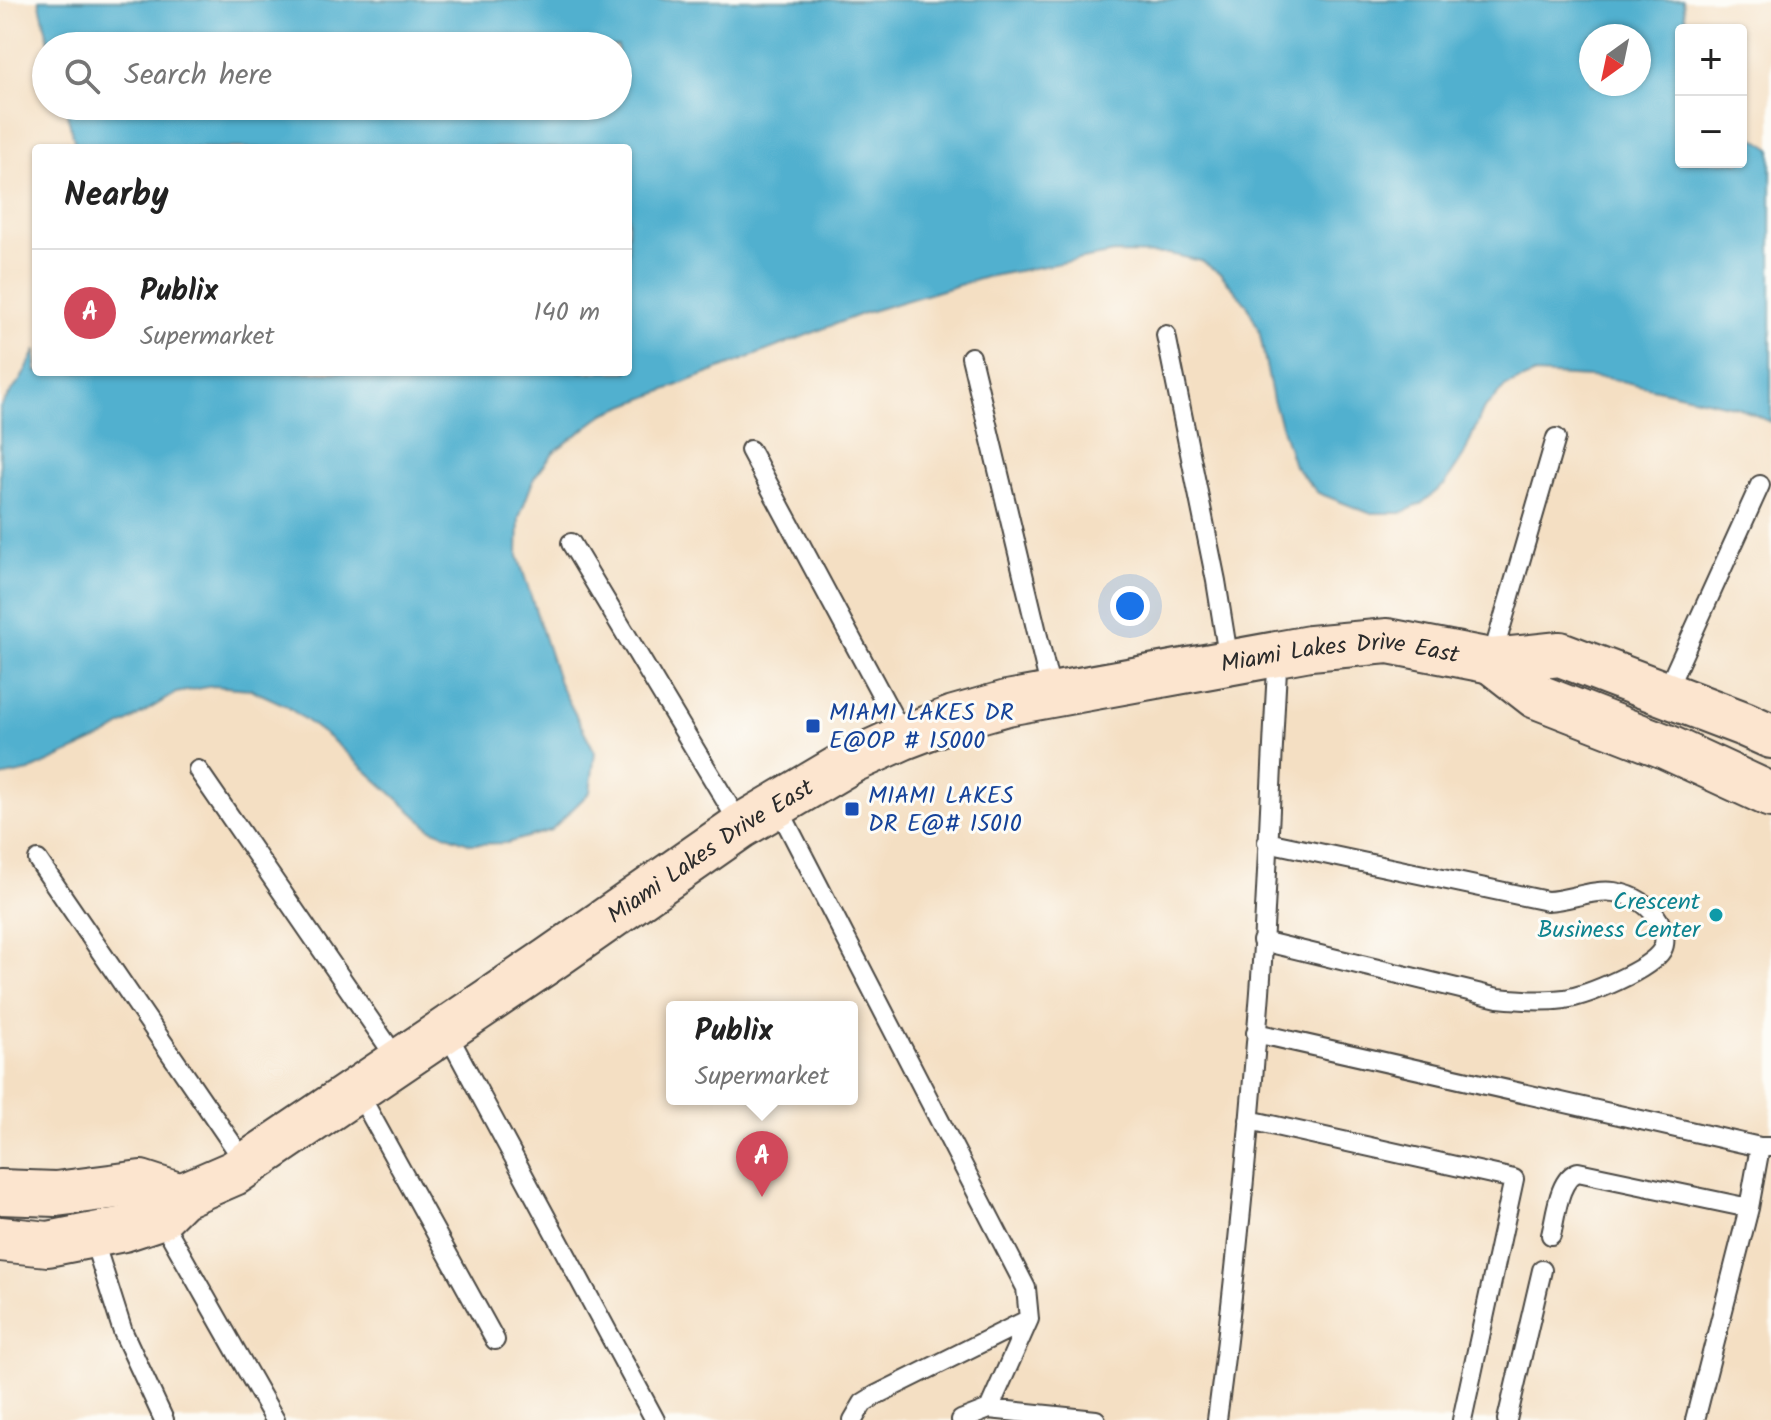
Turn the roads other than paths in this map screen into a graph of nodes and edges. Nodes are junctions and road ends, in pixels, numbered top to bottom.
1 (1166, 335) dead end
2 (971, 357) dead end
3 (1556, 438) dead end
4 (750, 450) dead end
5 (1760, 485) dead end
6 (571, 543) dead end
7 (1278, 653) junction
8 (1491, 661) junction
9 (1229, 662) junction
10 (1665, 694) junction
11 (1052, 695) junction
12 (1771, 736) edge
13 (904, 737) junction
14 (198, 770) dead end
15 (1771, 795) edge
16 (759, 815) junction
17 (1267, 842) junction
18 (38, 860) dead end
19 (1262, 941) junction
20 (446, 1031) junction
21 (1256, 1033) junction
22 (399, 1062) junction
23 (357, 1090) junction
24 (1249, 1120) junction
25 (1766, 1147) edge
26 (246, 1164) junction
27 (0, 1192) edge
28 (170, 1206) junction
29 (1749, 1208) junction
30 (92, 1235) junction
31 (1551, 1235) dead end
32 (0, 1239) edge
33 (1542, 1270) dead end
34 (1029, 1319) junction
35 (495, 1340) dead end
36 (989, 1409) junction
37 (164, 1420) edge
38 (275, 1420) edge
39 (655, 1420) edge
40 (853, 1420) edge
41 (961, 1420) edge
42 (1096, 1420) edge
43 (1217, 1420) edge
44 (1462, 1420) edge
45 (1507, 1420) edge
46 (1695, 1420) edge

1 - 9 lane
2 - 11 lane
3 - 8 lane
4 - 13 lane
5 - 10 lane
6 - 16 lane
7 - 8 main road, Miami Lakes Drive East
7 - 9 main road, Miami Lakes Drive East
7 - 17 lane
8 - 10 main road, Miami Lakes Drive East
8 - 15 main road, Miami Lakes Drive East
9 - 11 main road, Miami Lakes Drive East
10 - 12 main road, Miami Lakes Drive East
11 - 13 main road, Miami Lakes Drive East
13 - 16 main road, Miami Lakes Drive East
14 - 22 lane
16 - 20 main road, Miami Lakes Drive East
16 - 34 lane
17 - 19 lane
17 - 19 lane
18 - 26 lane
19 - 21 lane
20 - 22 main road, Miami Lakes Drive East
20 - 39 lane
21 - 24 lane
21 - 25 lane
22 - 23 main road, Miami Lakes Drive East
23 - 26 main road, Miami Lakes Drive East
23 - 35 lane
24 - 43 lane
24 - 44 lane
25 - 29 lane
26 - 28 main road, Miami Lakes Drive East
27 - 28 main road
28 - 30 main road, Miami Lakes Drive East
28 - 38 lane
29 - 31 lane
29 - 46 lane
30 - 32 main road, Miami Lakes Drive East
30 - 37 lane
33 - 45 lane
34 - 36 lane
34 - 40 lane
36 - 41 lane
36 - 42 lane

